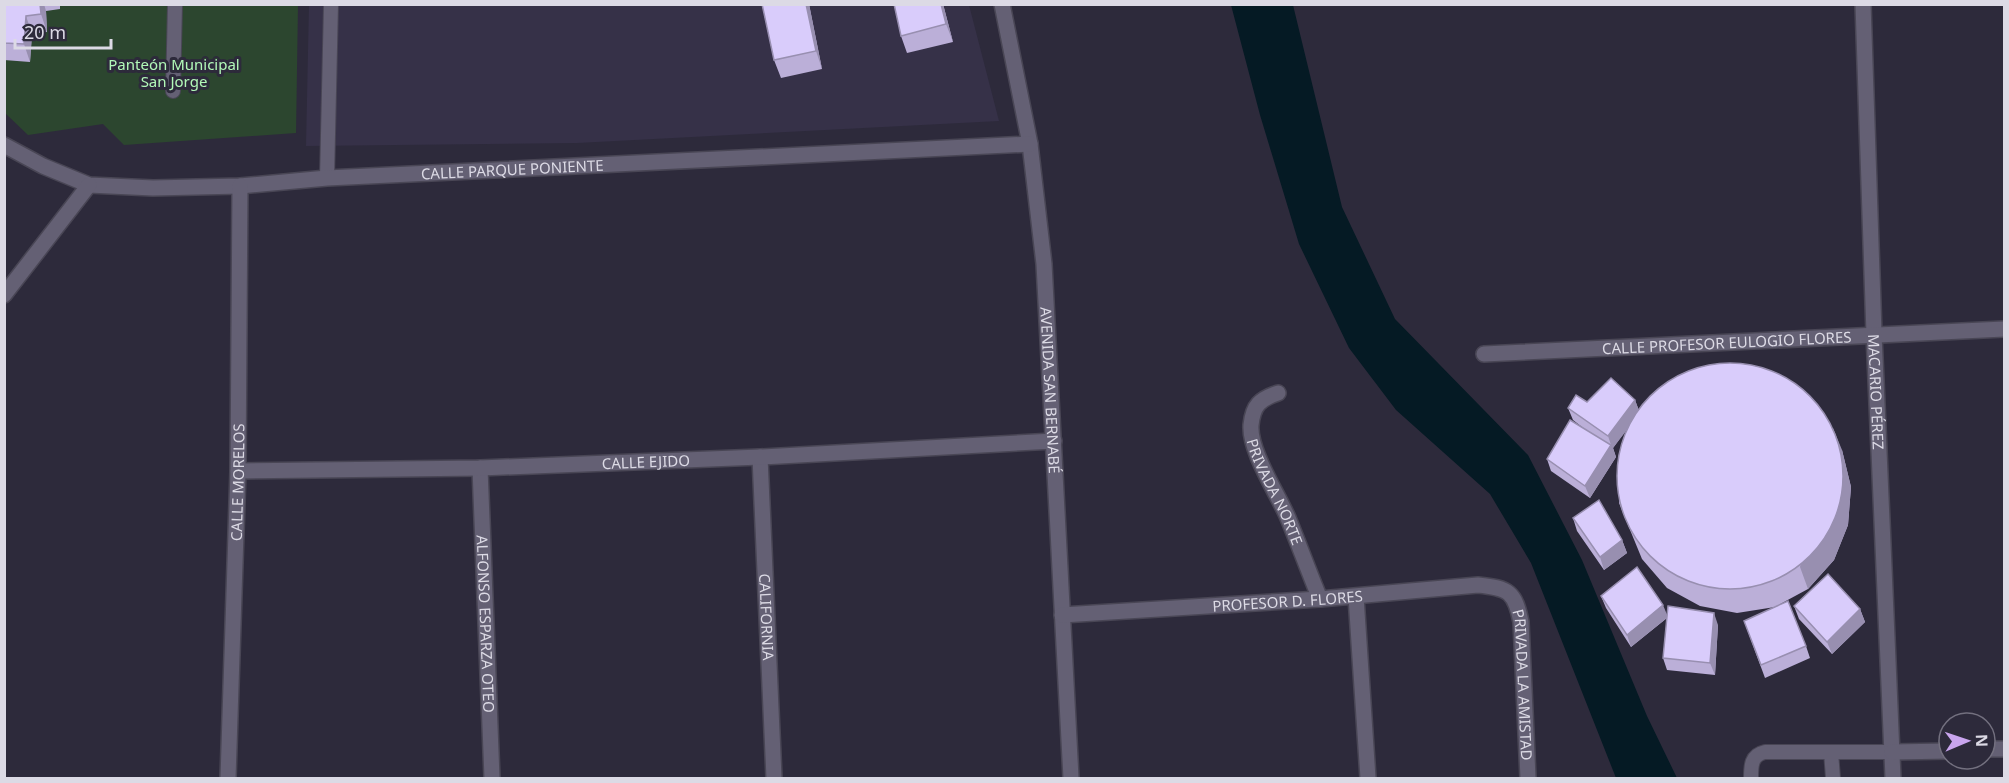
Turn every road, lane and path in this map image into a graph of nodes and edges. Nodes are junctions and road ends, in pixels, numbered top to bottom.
1 (175, 4) edge
2 (332, 4) edge
3 (1002, 4) edge
4 (1863, 4) edge
5 (173, 91) dead end
6 (1030, 144) junction
7 (4, 145) edge
8 (327, 178) junction
9 (89, 185) junction
10 (240, 186) junction
11 (4, 295) edge
12 (2004, 329) edge
13 (1874, 334) junction
14 (1484, 354) dead end
15 (1278, 393) dead end
16 (1054, 441) junction
17 (760, 457) junction
18 (480, 468) junction
19 (238, 471) junction
20 (1512, 594) joint
21 (1356, 597) junction
22 (1320, 599) junction
23 (1062, 615) junction
24 (1937, 751) edge
25 (1831, 752) junction
26 (1892, 753) junction
27 (228, 778) edge
28 (492, 778) edge
29 (774, 778) edge
30 (1071, 778) edge
31 (1368, 778) edge
32 (1528, 778) edge
33 (1751, 778) edge
34 (1833, 778) edge
35 (1893, 778) edge

1 - 5 lane
2 - 8 lane
3 - 6 street, AVENIDA SAN BERNABÉ
4 - 13 street, MACARIO PÉREZ
6 - 8 street, CALLE PARQUE PONIENTE
6 - 16 street, AVENIDA SAN BERNABÉ
7 - 9 street, CALLE PARQUE PONIENTE
8 - 10 street, CALLE PARQUE PONIENTE
9 - 10 street, CALLE PARQUE PONIENTE
9 - 11 street
10 - 19 street, CALLE MORELOS
12 - 13 street, CALLE PROFESOR EULOGIO FLORES
13 - 14 street, CALLE PROFESOR EULOGIO FLORES
13 - 26 street, MACARIO PÉREZ
15 - 22 street, PRIVADA NORTE
16 - 17 street, CALLE EJIDO
16 - 23 street, AVENIDA SAN BERNABÉ
17 - 18 street, CALLE EJIDO
17 - 29 street, CALIFORNIA
18 - 19 street, CALLE EJIDO
18 - 28 street, ALFONSO ESPARZA OTEO
19 - 27 street, CALLE MORELOS
20 - 21 street, PROFESOR D. FLORES
20 - 32 street, PRIVADA LA AMISTAD
21 - 22 street, PROFESOR D. FLORES
21 - 31 street
22 - 23 street, PROFESOR D. FLORES
23 - 30 street, AVENIDA SAN BERNABÉ
24 - 26 street
25 - 26 lane
25 - 33 lane
25 - 34 lane
26 - 35 street, MACARIO PÉREZ

